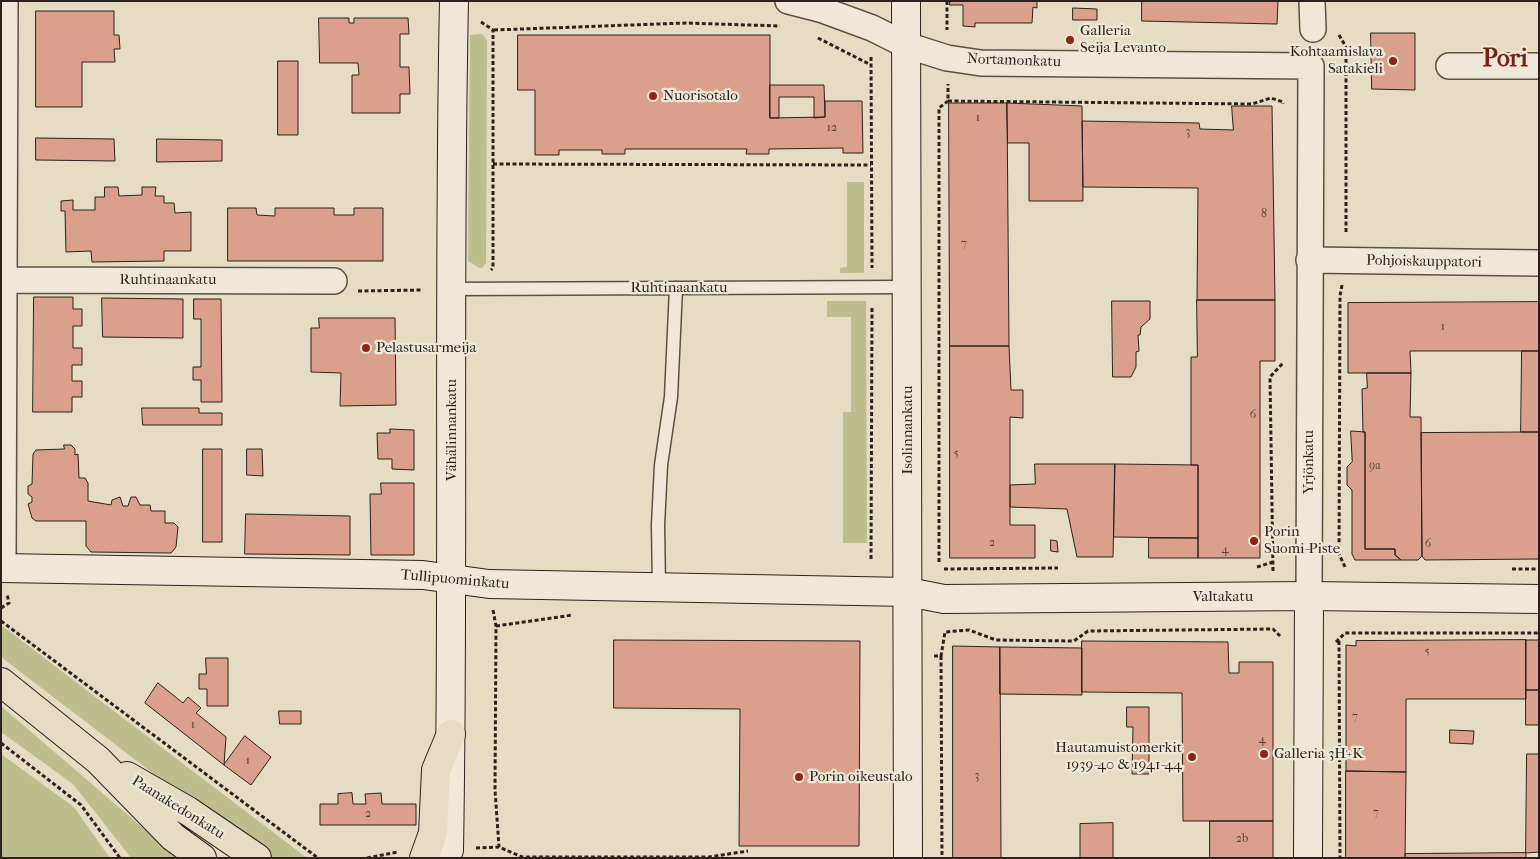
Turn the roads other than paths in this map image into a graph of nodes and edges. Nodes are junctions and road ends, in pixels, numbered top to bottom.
1 (5, 1) edge
2 (454, 1) edge
3 (788, 1) edge
4 (906, 1) edge
5 (1312, 1) edge
6 (1313, 29) dead end
7 (906, 45) junction
8 (1311, 66) joint
9 (1449, 66) dead end
10 (1539, 66) edge
11 (1309, 260) junction
12 (1539, 264) edge
13 (2, 280) edge
14 (334, 281) road end
15 (907, 287) junction
16 (676, 288) junction
17 (462, 289) junction
18 (2, 568) edge
19 (452, 578) junction
20 (659, 588) junction
21 (908, 592) junction
22 (1308, 596) junction
23 (1539, 599) edge
24 (1, 682) edge
25 (451, 734) joint
26 (98, 760) junction
27 (445, 855) edge
28 (202, 858) edge
29 (257, 858) edge
30 (908, 858) edge
31 (1308, 858) edge

1 - 13 street
2 - 17 street, Vähälinnankatu
3 - 7 street, Nortamonkatu
4 - 7 street, Isolinnankatu
5 - 6 street
7 - 8 street, Nortamonkatu
7 - 15 street, Isolinnankatu
8 - 11 street, Yrjönkatu
9 - 10 street
11 - 12 street, Pohjoiskauppatori
11 - 22 street, Yrjönkatu
13 - 14 street, Ruhtinaankatu
13 - 18 street
15 - 16 lane, Ruhtinaankatu
15 - 21 street, Isolinnankatu
16 - 17 lane, Ruhtinaankatu
16 - 20 lane
17 - 19 street, Vähälinnankatu
18 - 19 street, Tullipuominkatu
19 - 20 street, Tullipuominkatu
19 - 25 street, Vähälinnankatu
20 - 21 street, Tullipuominkatu
21 - 22 street, Valtakatu
21 - 30 street, Isolinnankatu
22 - 23 street, Valtakatu
22 - 31 street, Yrjönkatu
24 - 26 main road, Paanakedonkatu
25 - 27 main road
26 - 28 main road, Paanakedonkatu
26 - 29 main road, Paanakedonkatu

